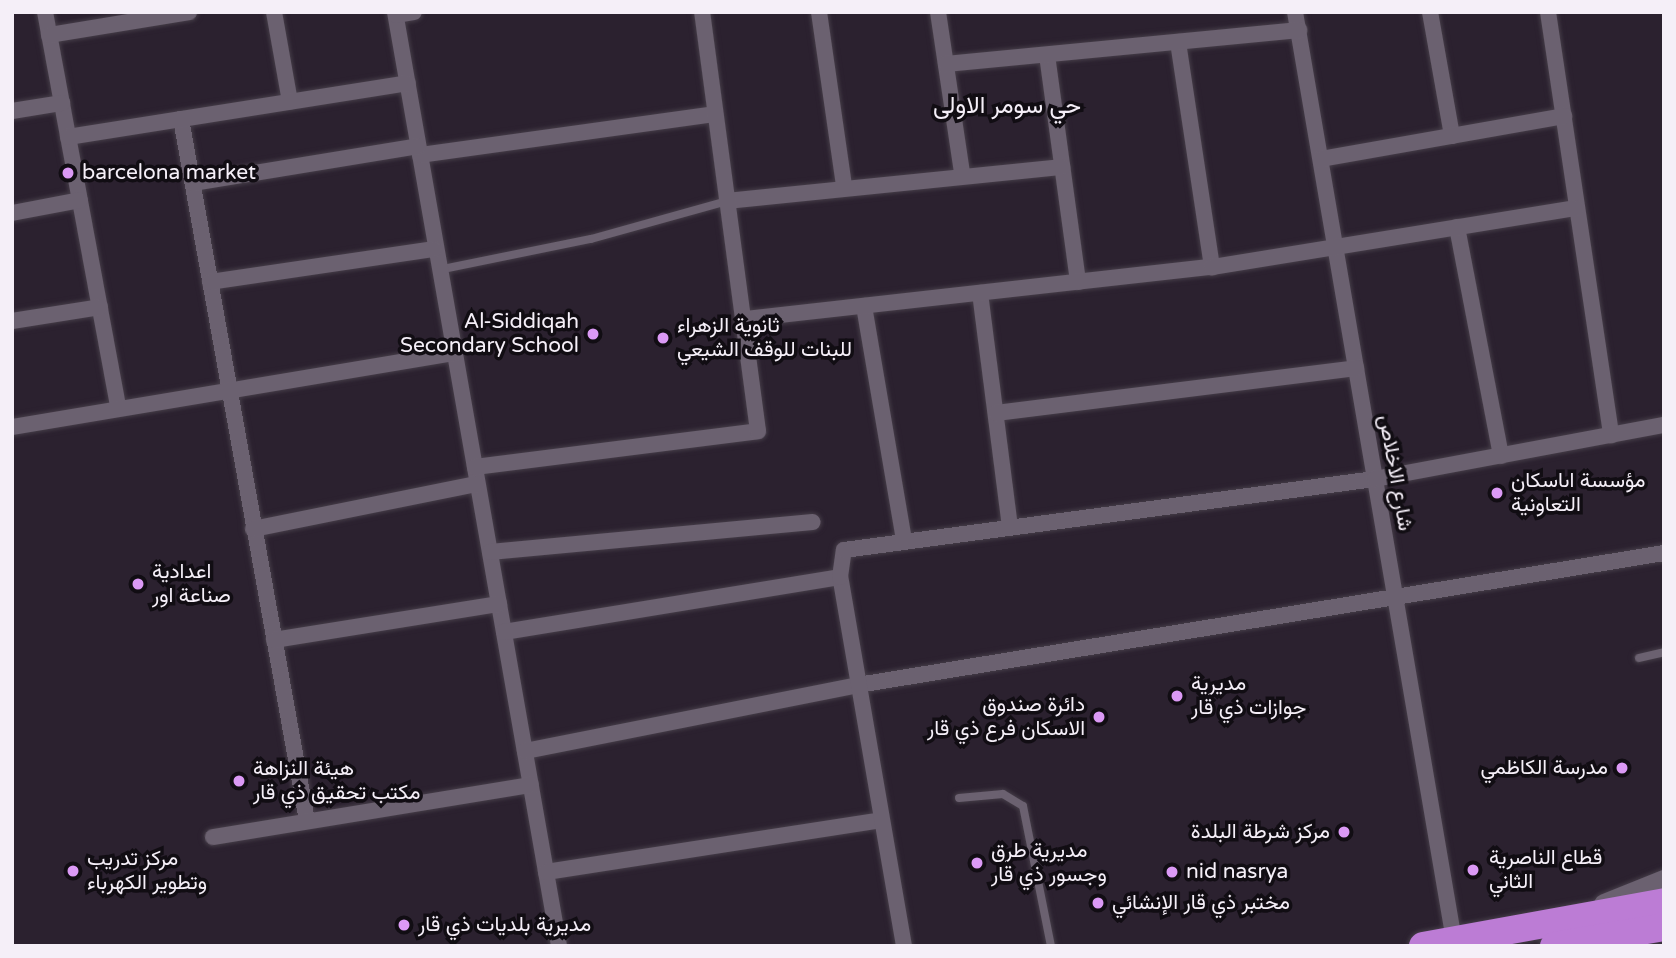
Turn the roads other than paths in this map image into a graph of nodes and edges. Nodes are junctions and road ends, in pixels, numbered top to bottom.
1 (46, 12) edge
2 (189, 12) edge
3 (274, 12) edge
4 (414, 12) edge
5 (702, 12) edge
6 (819, 12) edge
7 (938, 12) edge
8 (1296, 12) edge
9 (1430, 12) edge
10 (1548, 12) edge
11 (396, 14) edge
12 (1298, 30) junction
13 (50, 35) junction
14 (1178, 42) junction
15 (1047, 55) junction
16 (946, 64) junction
17 (408, 83) junction
18 (290, 102) junction
19 (62, 103) junction
20 (12, 111) edge
21 (715, 114) junction
22 (1564, 116) junction
23 (181, 118) junction
24 (1452, 136) junction
25 (68, 137) junction
26 (419, 151) junction
27 (1321, 159) junction
28 (1062, 167) junction
29 (962, 173) junction
30 (193, 183) junction
31 (844, 186) junction
32 (80, 201) junction
33 (727, 201) junction
34 (1576, 208) junction
35 (12, 213) edge
36 (1457, 227) junction
37 (1335, 246) junction
38 (434, 249) junction
39 (1212, 267) junction
40 (438, 270) junction
41 (210, 282) junction
42 (1078, 282) junction
43 (980, 292) junction
44 (864, 306) junction
45 (100, 307) junction
46 (745, 319) junction
47 (12, 321) edge
48 (453, 353) junction
49 (1356, 368) junction
50 (228, 392) junction
51 (118, 407) junction
52 (996, 413) junction
53 (1664, 425) edge
54 (12, 428) edge
55 (1611, 435) junction
56 (1501, 456) junction
57 (475, 467) junction
58 (1375, 480) junction
59 (477, 484) junction
60 (813, 522) dead end
61 (1010, 526) junction
62 (253, 529) junction
63 (904, 539) junction
64 (490, 552) junction
65 (1664, 553) edge
66 (840, 578) junction
67 (1396, 600) junction
68 (499, 604) junction
69 (504, 632) junction
70 (274, 640) junction
71 (1664, 652) edge
72 (1639, 658) dead end
73 (858, 685) junction
74 (524, 751) junction
75 (531, 785) junction
76 (959, 797) dead end
77 (880, 820) junction
78 (307, 821) junction
79 (213, 837) dead end
80 (546, 872) junction
81 (1664, 880) edge
82 (1664, 902) edge
83 (1664, 927) edge
84 (1556, 933) edge
85 (1454, 940) junction
86 (1664, 944) edge
87 (559, 946) edge
88 (904, 946) edge
89 (1051, 946) edge
90 (1423, 946) edge
91 (1655, 946) edge

1 - 13 street
2 - 13 street
3 - 18 street
4 - 11 street
5 - 21 street
6 - 31 street
7 - 16 street
8 - 12 street, شارع الاخلاص
9 - 24 street
10 - 22 street
11 - 17 street
12 - 14 street
12 - 27 street, شارع الاخلاص
13 - 19 street
14 - 15 street
14 - 39 street
15 - 16 street
15 - 28 street
16 - 29 street
17 - 18 street
17 - 26 street
18 - 23 street
19 - 20 street
19 - 25 street
21 - 26 street
21 - 33 street
22 - 24 street
22 - 34 street
23 - 25 street
23 - 30 street
24 - 27 street
25 - 32 street
26 - 30 street
26 - 38 street
27 - 37 street, شارع الاخلاص
28 - 29 street
28 - 42 street
29 - 31 street
30 - 41 street
31 - 33 street
32 - 35 street
32 - 45 street
33 - 40 lane
33 - 46 street
34 - 36 street
34 - 55 street
36 - 37 street
36 - 56 street
37 - 39 street
37 - 49 street, شارع الاخلاص
38 - 40 street
38 - 41 street
39 - 42 street
40 - 48 street
41 - 50 street
42 - 43 street
43 - 44 street
43 - 52 street
44 - 46 street
44 - 63 street
45 - 47 street
45 - 51 street
46 - 57 street
48 - 50 street
48 - 57 street
49 - 52 street
49 - 58 street, شارع الاخلاص
50 - 51 street
50 - 62 street
51 - 54 street
52 - 61 street
53 - 55 street
55 - 56 street
56 - 58 street
57 - 59 street
58 - 61 street
58 - 67 street, شارع الاخلاص
59 - 62 street
59 - 64 street
60 - 64 street
61 - 63 street
62 - 70 street
63 - 66 street
64 - 68 street
65 - 67 street
66 - 69 street
66 - 73 street
67 - 73 street
67 - 85 street, شارع الاخلاص
68 - 69 street
68 - 70 street
69 - 74 street
70 - 78 street
71 - 72 lane
73 - 74 street
73 - 77 street
74 - 75 street
75 - 78 street
75 - 80 street
76 - 89 lane
77 - 80 street
77 - 88 street
78 - 79 street
80 - 87 street
81 - 84 street
82 - 84 highway
83 - 84 highway
84 - 85 highway
85 - 90 highway
86 - 91 highway

